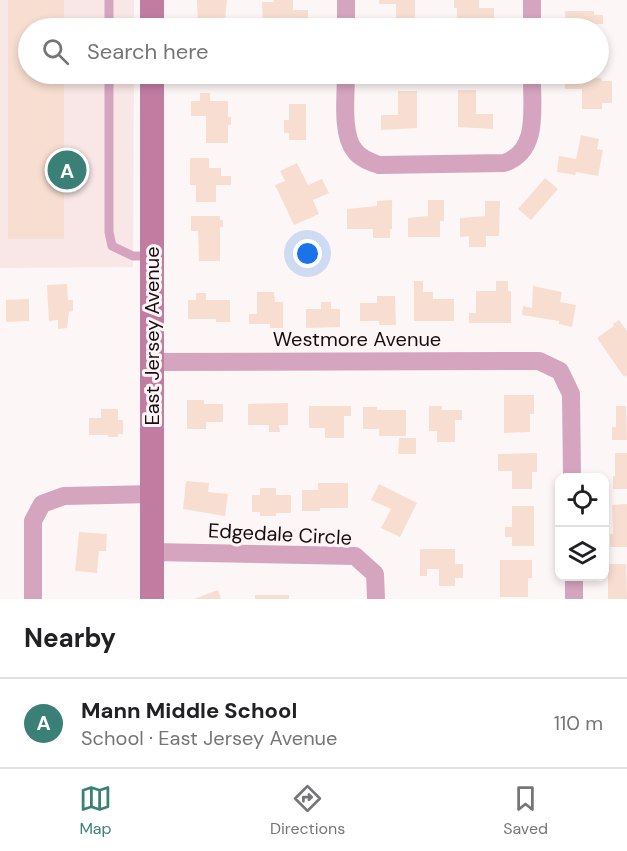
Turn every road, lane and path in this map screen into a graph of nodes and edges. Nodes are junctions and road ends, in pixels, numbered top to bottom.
1 (109, 0) edge
2 (152, 0) edge
3 (345, 0) edge
4 (532, 0) edge
5 (109, 18) edge
6 (152, 18) edge
7 (346, 18) edge
8 (532, 18) edge
9 (109, 84) edge
10 (152, 84) edge
11 (346, 84) edge
12 (532, 84) edge
13 (152, 256) junction
14 (152, 362) junction
15 (572, 473) edge
16 (153, 494) junction
17 (152, 552) junction
18 (574, 581) edge
19 (33, 599) edge
20 (152, 599) edge
21 (376, 599) edge
22 (574, 599) edge

1 - 5 lane
2 - 6 street
3 - 7 street
4 - 8 street
9 - 13 lane
10 - 13 street, East Jersey Avenue
11 - 12 street
13 - 14 street, East Jersey Avenue
14 - 15 street, Westmore Avenue
14 - 16 street, East Jersey Avenue
16 - 17 street, East Jersey Avenue
16 - 19 street
17 - 20 street, East Jersey Avenue
17 - 21 street, Edgedale Circle
18 - 22 street

